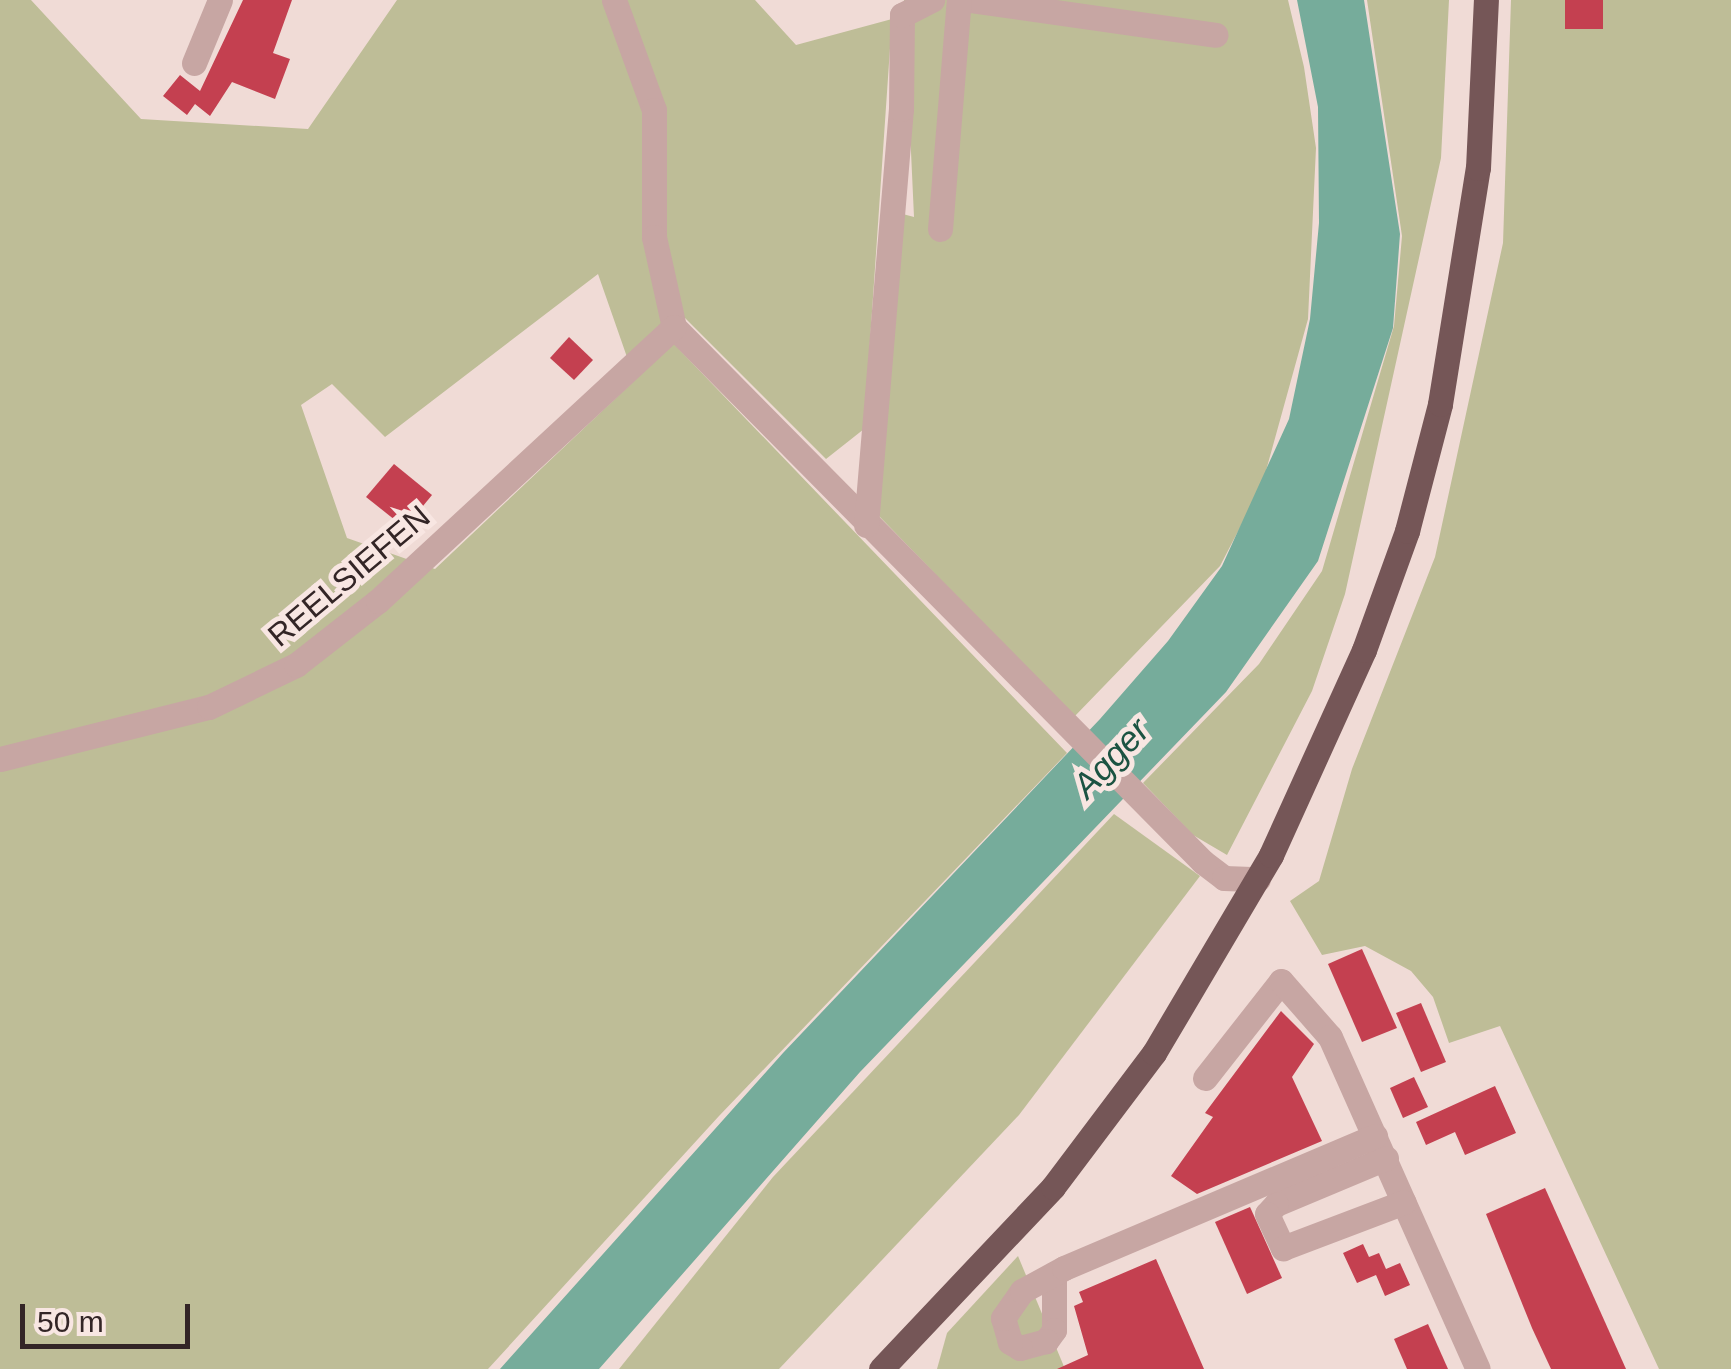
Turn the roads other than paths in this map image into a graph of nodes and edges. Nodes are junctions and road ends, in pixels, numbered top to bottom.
1 (220, 0) edge
2 (614, 0) edge
3 (932, 0) edge
4 (959, 0) edge
5 (971, 0) edge
6 (1486, 0) edge
7 (1089, 7) edge
8 (1216, 35) dead end
9 (194, 63) dead end
10 (940, 230) dead end
11 (674, 327) junction
12 (866, 525) junction
13 (0, 759) edge
14 (1258, 879) junction
15 (1205, 1078) dead end
16 (1385, 1157) junction
17 (1404, 1202) junction
18 (1059, 1271) dead end
19 (881, 1369) edge
20 (1478, 1369) edge

1 - 9 street
2 - 11 street
3 - 12 street
4 - 10 street
5 - 7 street
6 - 14 main road
7 - 8 street
11 - 12 street
11 - 13 street, REELSIEFEN
12 - 14 street
14 - 19 main road
15 - 16 street
16 - 17 street
16 - 17 street
16 - 18 street
17 - 20 street

